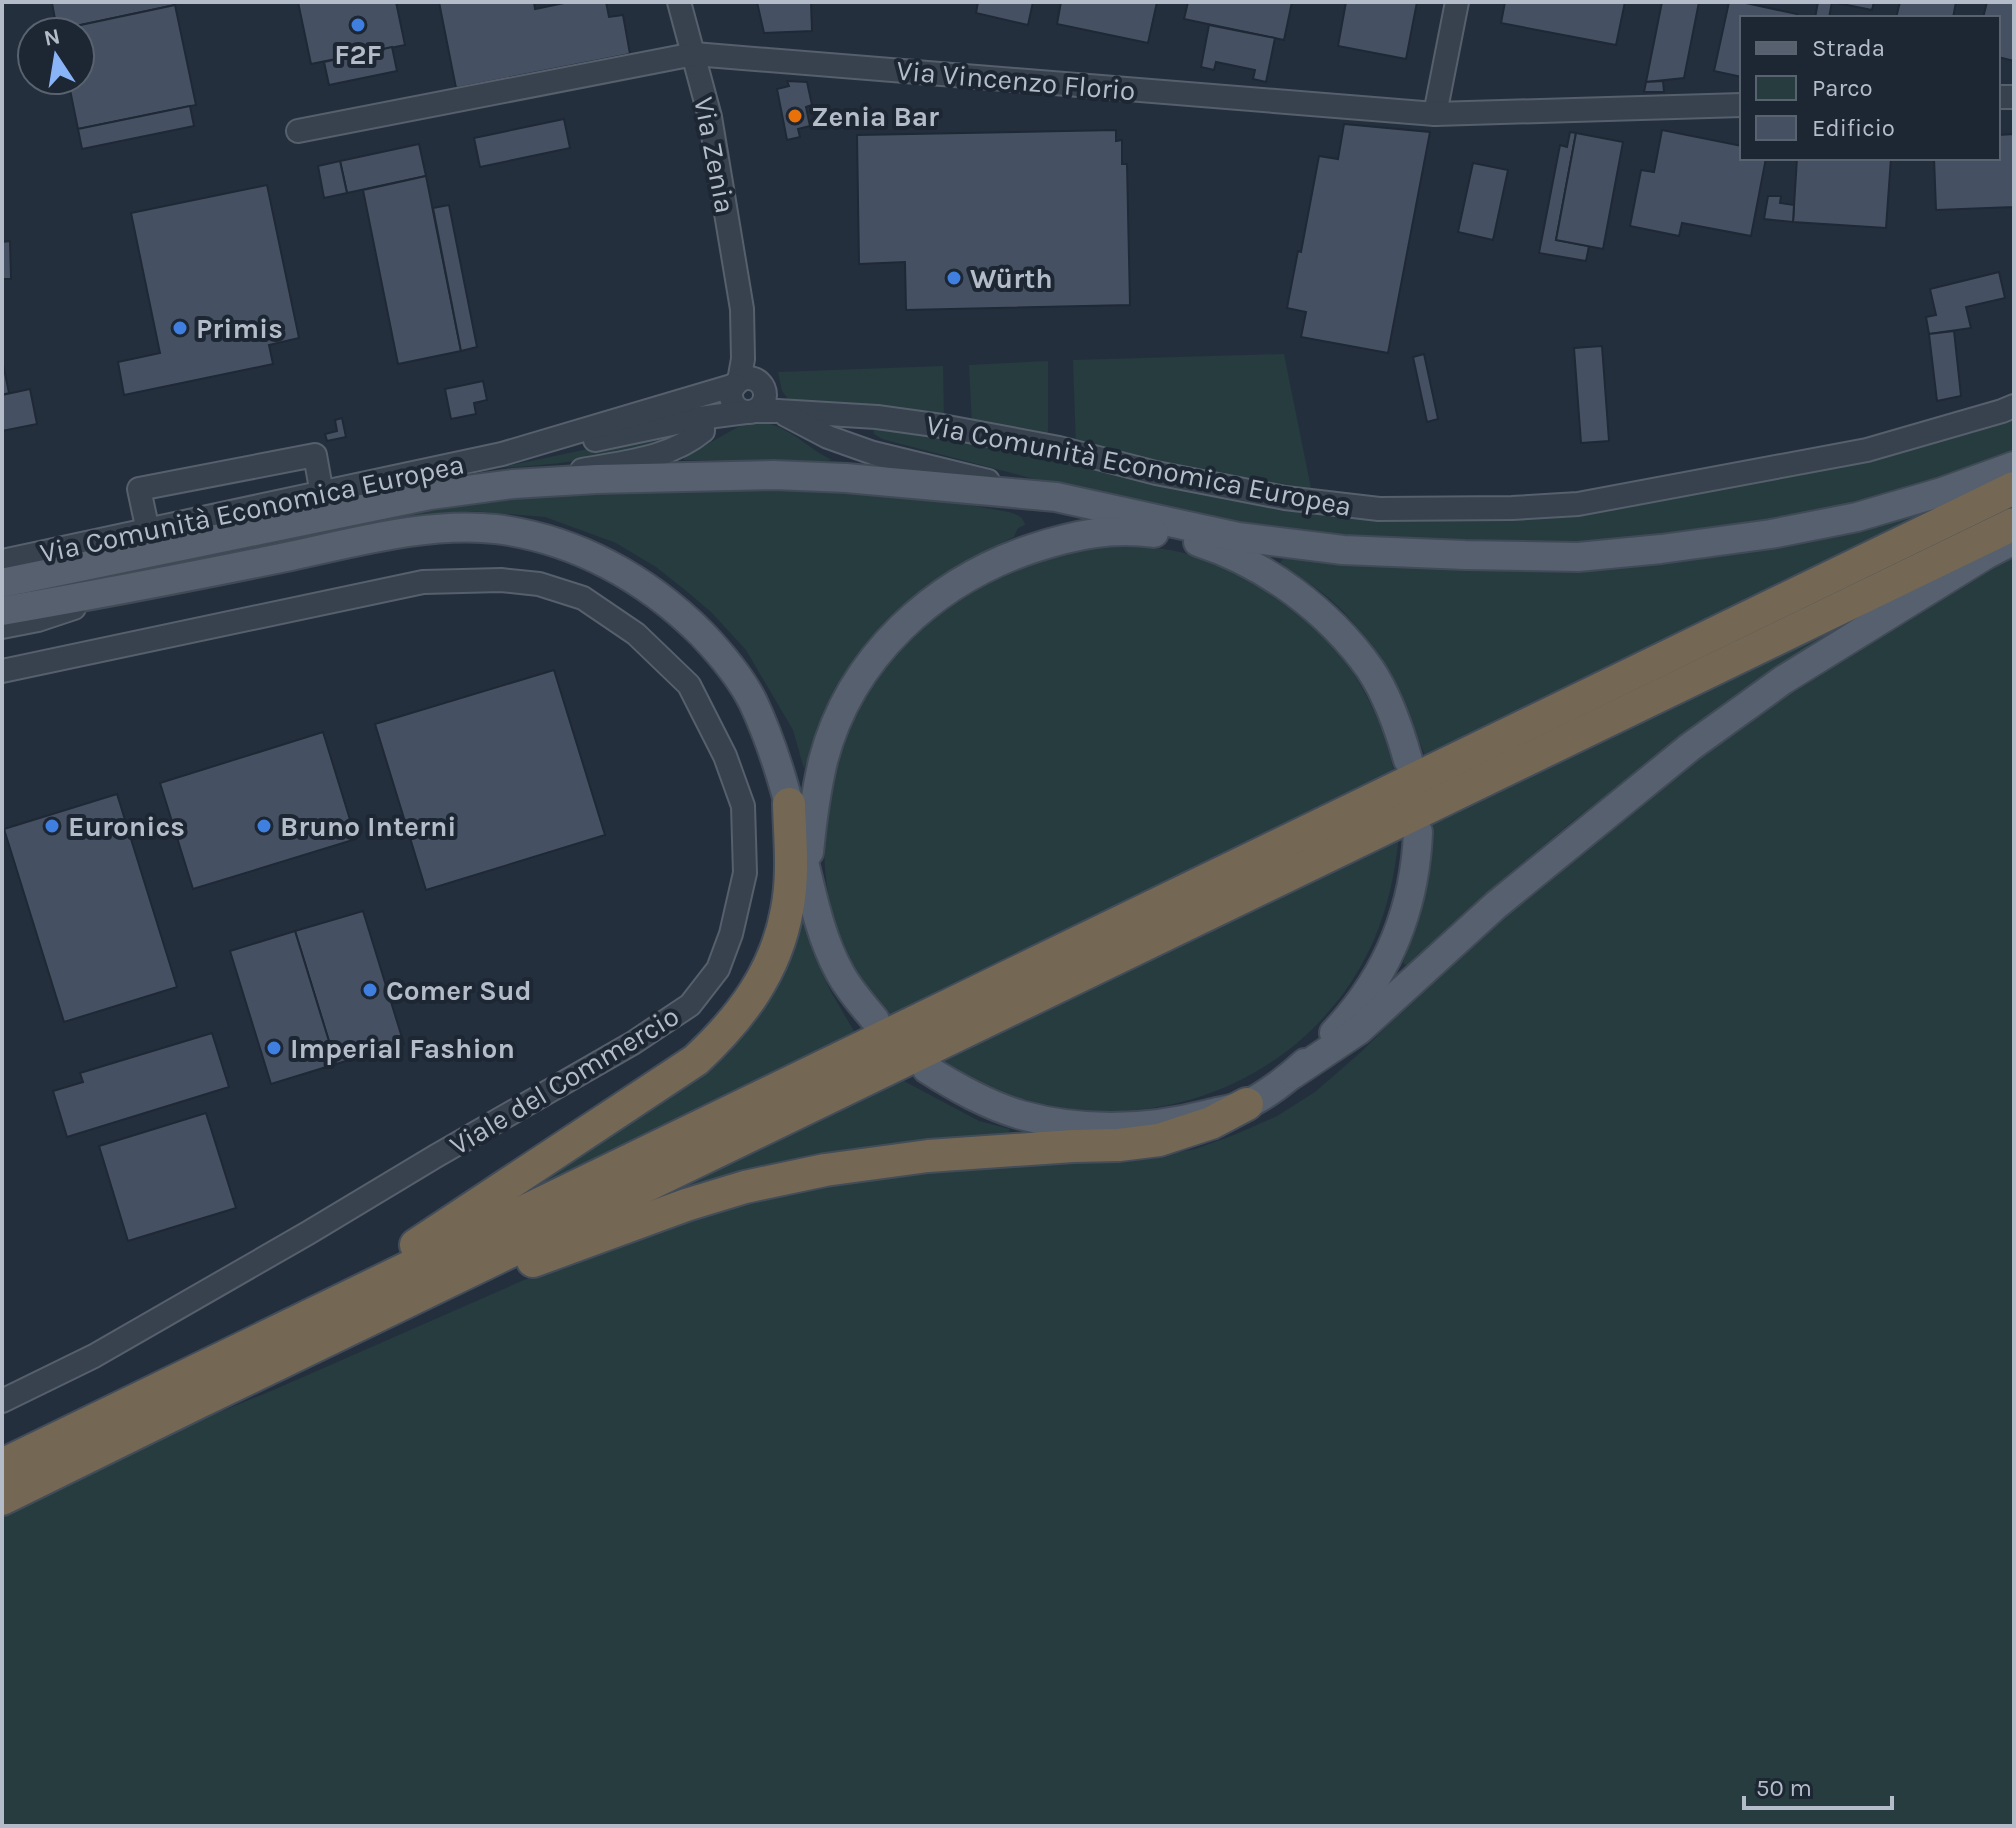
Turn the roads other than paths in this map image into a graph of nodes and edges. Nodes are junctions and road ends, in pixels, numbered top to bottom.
1 (679, 2) edge
2 (1457, 2) edge
3 (694, 54) junction
4 (1740, 105) edge
5 (1435, 114) junction
6 (298, 131) dead end
7 (742, 309) junction
8 (735, 386) junction
9 (762, 404) junction
10 (2014, 406) edge
11 (877, 417) junction
12 (706, 422) junction
13 (873, 453) junction
14 (502, 454) junction
15 (2014, 466) edge
16 (513, 484) junction
17 (2014, 488) edge
18 (321, 489) junction
19 (1056, 497) junction
20 (1092, 505) junction
21 (2014, 524) edge
22 (148, 531) junction
23 (1149, 532) junction
24 (1238, 537) junction
25 (1185, 538) junction
26 (2014, 540) edge
27 (2, 561) edge
28 (2, 583) edge
29 (134, 589) junction
30 (2, 611) edge
31 (2, 627) edge
32 (2, 671) edge
33 (1408, 760) dead end
34 (789, 804) junction
35 (1418, 832) dead end
36 (807, 876) junction
37 (875, 1020) dead end
38 (927, 1069) dead end
39 (1293, 1074) junction
40 (1247, 1104) junction
41 (141, 1398) junction
42 (2, 1401) edge
43 (199, 1402) junction
44 (2, 1465) edge
45 (2, 1499) edge

1 - 3 street, Via Zenia
2 - 5 street
3 - 5 street, Via Vincenzo Florio
3 - 6 street, Via Vincenzo Florio
3 - 7 street, Via Zenia
4 - 5 street, Via Vincenzo Florio
7 - 8 street
7 - 9 street
8 - 9 street
8 - 12 street
8 - 14 street
9 - 11 street, Via Comunità Economica Europea
9 - 12 street, Via Comunità Economica Europea
9 - 13 street
10 - 11 street, Via Comunità Economica Europea
11 - 13 street
12 - 14 street, Via Comunità Economica Europea
12 - 16 street
13 - 19 street
14 - 18 street, Via Comunità Economica Europea
15 - 24 main road
16 - 19 main road
16 - 28 main road
17 - 41 highway
18 - 22 street, Via Comunità Economica Europea
18 - 22 street
19 - 20 main road
20 - 23 main road
20 - 24 main road
21 - 43 highway
22 - 27 street, Via Comunità Economica Europea
23 - 25 main road
23 - 36 main road
24 - 25 main road
25 - 33 main road
26 - 39 main road
29 - 30 main road
29 - 31 street
29 - 34 main road
32 - 42 street, Viale del Commercio
34 - 36 main road
34 - 41 highway
35 - 39 main road
36 - 37 main road
38 - 40 main road
39 - 40 main road
40 - 43 highway
41 - 44 highway
43 - 45 highway

